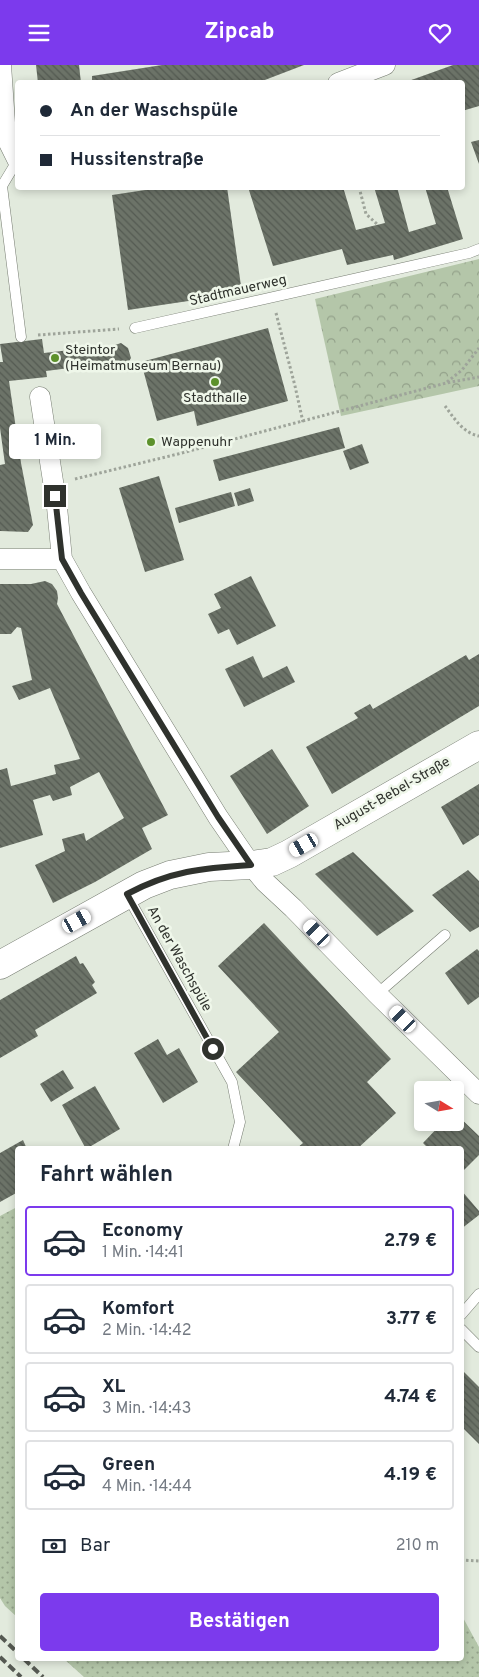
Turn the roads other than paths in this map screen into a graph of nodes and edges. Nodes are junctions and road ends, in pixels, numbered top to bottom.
1 (0, 65) edge
2 (385, 65) edge
3 (346, 80) edge
4 (15, 157) edge
5 (15, 164) edge
6 (479, 249) edge
7 (134, 328) road end
8 (21, 337) road end
9 (40, 397) dead end
10 (0, 559) edge
11 (62, 559) junction
12 (479, 745) edge
13 (251, 865) junction
14 (127, 894) junction
15 (445, 935) dead end
16 (0, 965) edge
17 (377, 994) junction
18 (479, 1095) edge
19 (234, 1146) edge
20 (479, 1294) edge
21 (464, 1312) edge
22 (464, 1332) edge
23 (479, 1347) edge

1 - 4 street
2 - 3 street
5 - 8 lane
6 - 7 lane, Stadtmauerweg
9 - 11 street
10 - 11 street
11 - 13 street
12 - 13 main road, August-Bebel-Straße
13 - 14 main road, August-Bebel-Straße
13 - 17 street
14 - 16 main road, August-Bebel-Straße
14 - 19 lane, An der Waschspüle
15 - 17 lane
17 - 18 street
20 - 21 lane
22 - 23 lane

